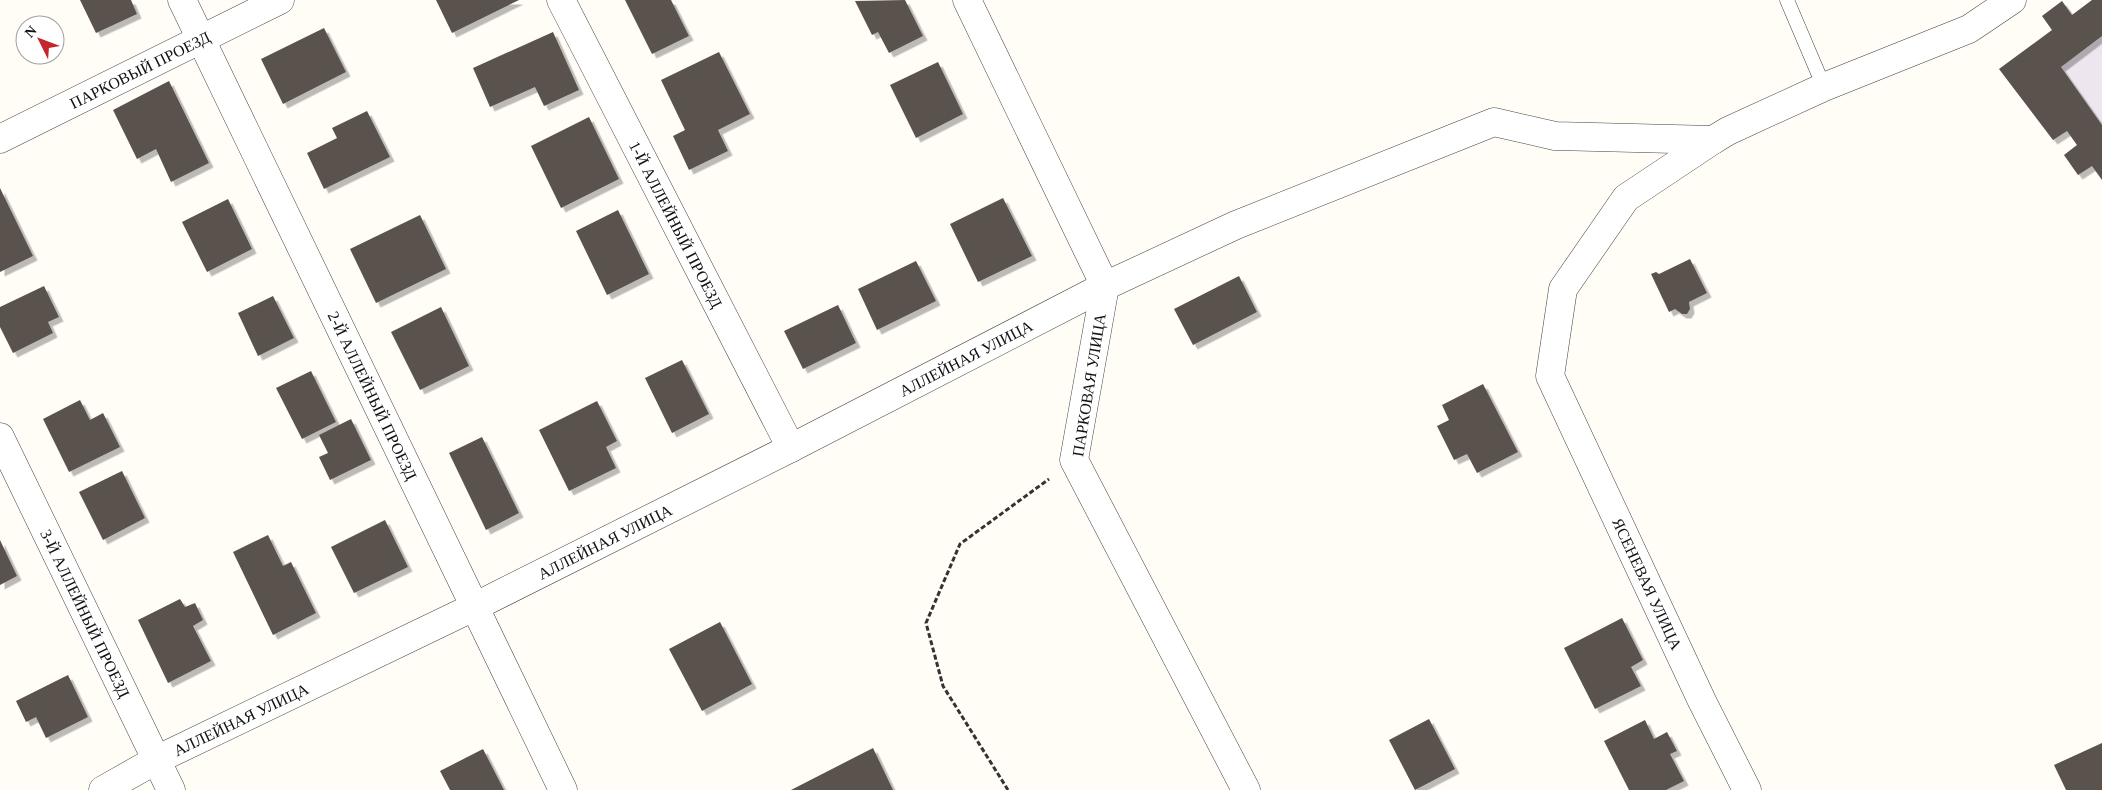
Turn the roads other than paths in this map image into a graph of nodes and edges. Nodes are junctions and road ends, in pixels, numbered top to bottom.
1 (182, 0) edge
2 (280, 0) edge
3 (562, 0) edge
4 (967, 0) edge
5 (1787, 0) edge
6 (2012, 0) edge
7 (201, 38) junction
8 (1824, 87) junction
9 (0, 139) edge
10 (1714, 140) junction
11 (1105, 286) junction
12 (0, 437) edge
13 (791, 448) junction
14 (474, 607) junction
15 (156, 760) junction
16 (103, 790) edge
17 (171, 790) edge
18 (564, 790) edge
19 (1246, 790) edge
20 (1747, 790) edge

1 - 7 street, 2-Й АЛЛЕЙНЫЙ ПРОЕЗД
2 - 7 street, ПАРКОВЫЙ ПРОЕЗД
3 - 13 street, 1-Й АЛЛЕЙНЫЙ ПРОЕЗД
4 - 11 street
5 - 8 lane
6 - 8 street
7 - 9 street, ПАРКОВЫЙ ПРОЕЗД
7 - 14 street, 2-Й АЛЛЕЙНЫЙ ПРОЕЗД
8 - 10 street
10 - 11 street, АЛЛЕЙНАЯ УЛИЦА
10 - 20 street, ЯСЕНЕВАЯ УЛИЦА
11 - 13 street, АЛЛЕЙНАЯ УЛИЦА
11 - 19 street, ПАРКОВАЯ УЛИЦА
12 - 15 street, 3-Й АЛЛЕЙНЫЙ ПРОЕЗД
13 - 14 street, АЛЛЕЙНАЯ УЛИЦА
14 - 15 street, АЛЛЕЙНАЯ УЛИЦА
14 - 18 street, 2-Й АЛЛЕЙНЫЙ ПРОЕЗД
15 - 16 street, АЛЛЕЙНАЯ УЛИЦА
15 - 17 street, 3-Й АЛЛЕЙНЫЙ ПРОЕЗД

